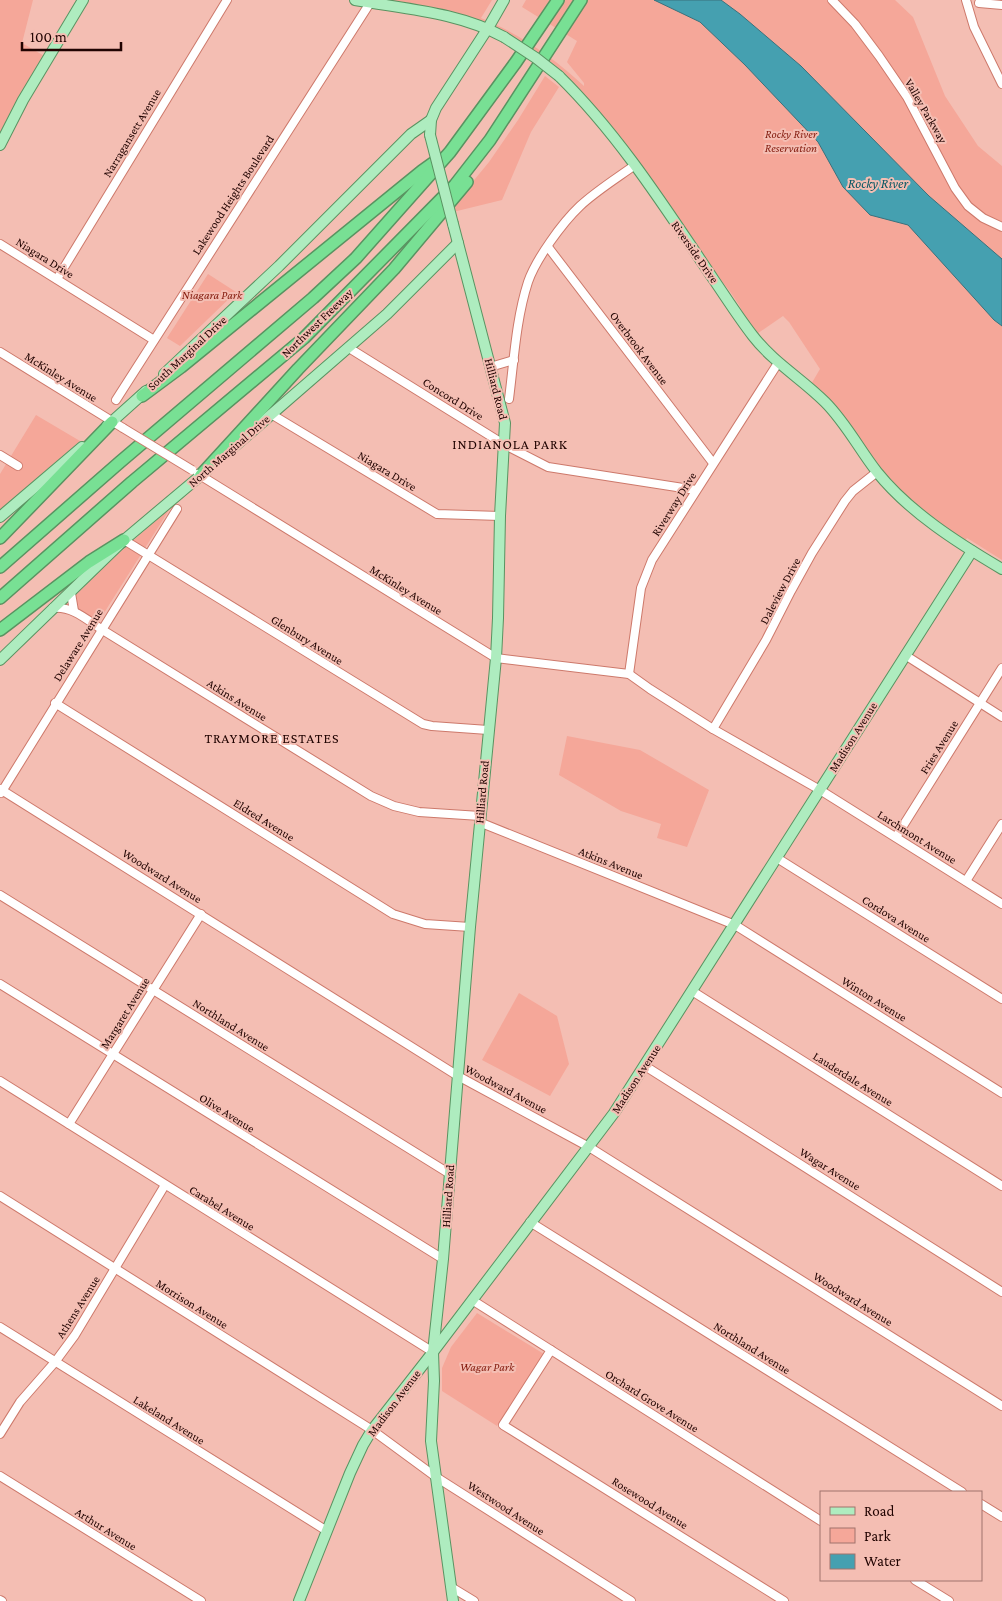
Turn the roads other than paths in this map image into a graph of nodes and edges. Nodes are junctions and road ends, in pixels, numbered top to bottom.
1 (83, 0) edge
2 (226, 0) edge
3 (355, 0) edge
4 (504, 0) edge
5 (558, 0) edge
6 (581, 0) edge
7 (832, 0) edge
8 (966, 0) edge
9 (980, 1) edge
10 (370, 3) junction
11 (1002, 5) edge
12 (970, 17) junction
13 (488, 28) junction
14 (552, 45) junction
15 (1002, 84) edge
16 (431, 120) junction
17 (0, 145) edge
18 (450, 152) junction
19 (635, 164) junction
20 (1002, 227) edge
21 (458, 243) junction
22 (0, 244) edge
23 (548, 247) junction
24 (56, 279) junction
25 (154, 340) junction
26 (349, 348) junction
27 (0, 352) edge
28 (514, 360) junction
29 (778, 362) junction
30 (490, 366) junction
31 (142, 396) junction
32 (509, 399) dead end
33 (116, 400) dead end
34 (271, 414) junction
35 (112, 422) junction
36 (504, 445) junction
37 (0, 455) edge
38 (713, 463) junction
39 (18, 466) dead end
40 (196, 472) junction
41 (877, 472) junction
42 (696, 490) junction
43 (177, 508) dead end
44 (500, 516) junction
45 (0, 517) edge
46 (0, 538) edge
47 (124, 540) junction
48 (972, 551) junction
49 (148, 556) junction
50 (0, 567) edge
51 (1002, 569) edge
52 (71, 592) junction
53 (0, 598) edge
54 (53, 608) junction
55 (74, 611) junction
56 (101, 629) junction
57 (0, 630) edge
58 (905, 655) junction
59 (496, 658) junction
60 (0, 660) edge
61 (1002, 668) edge
62 (629, 674) junction
63 (56, 703) junction
64 (980, 703) junction
65 (1002, 717) edge
66 (713, 729) junction
67 (488, 730) junction
68 (820, 790) junction
69 (1, 791) edge
70 (480, 819) junction
71 (1002, 824) edge
72 (896, 837) junction
73 (777, 858) junction
74 (966, 881) junction
75 (0, 895) edge
76 (1002, 904) edge
77 (201, 914) junction
78 (735, 924) junction
79 (470, 927) junction
80 (0, 984) edge
81 (153, 990) junction
82 (692, 991) junction
83 (1002, 999) edge
84 (113, 1054) junction
85 (645, 1066) junction
86 (458, 1076) junction
87 (0, 1081) edge
88 (1002, 1093) edge
89 (69, 1124) junction
90 (589, 1147) junction
91 (450, 1174) junction
92 (165, 1185) junction
93 (1002, 1186) edge
94 (0, 1196) edge
95 (530, 1222) junction
96 (443, 1259) junction
97 (115, 1269) junction
98 (1002, 1292) edge
99 (472, 1300) junction
100 (0, 1328) edge
101 (551, 1350) junction
102 (433, 1352) junction
103 (55, 1362) junction
104 (1002, 1406) edge
105 (372, 1430) junction
106 (0, 1434) edge
107 (0, 1476) edge
108 (436, 1477) junction
109 (960, 1491) edge
110 (982, 1505) edge
111 (1002, 1517) edge
112 (820, 1519) edge
113 (327, 1532) junction
114 (917, 1581) edge
115 (451, 1587) junction
116 (201, 1601) edge
117 (299, 1601) edge
118 (453, 1601) edge
119 (474, 1601) edge
120 (631, 1601) edge
121 (784, 1601) edge
122 (949, 1601) edge

1 - 17 main road
2 - 24 street, Narragansett Avenue
3 - 10 main road, Riverside Drive
4 - 13 main road, Hilliard Road
5 - 18 highway, Northwest Freeway
6 - 14 highway, Northwest Freeway
7 - 20 street, Valley Parkway
8 - 12 street
9 - 11 street
9 - 12 street
10 - 13 main road, Riverside Drive
10 - 25 street, Lakewood Heights Boulevard
12 - 15 street
13 - 16 main road, Hilliard Road
13 - 19 main road, Riverside Drive, bridge
14 - 40 highway
14 - 53 highway, Northwest Freeway
16 - 21 main road, Hilliard Road, bridge
16 - 31 main road, South Marginal Drive
18 - 31 highway
18 - 50 highway, Northwest Freeway
19 - 23 street
19 - 29 main road, Riverside Drive
21 - 26 main road, North Marginal Drive
21 - 30 main road, Hilliard Road
22 - 24 street, Niagara Drive
23 - 28 street
23 - 38 street, Overbrook Avenue
24 - 25 street, Niagara Drive
25 - 33 street, Lakewood Heights Boulevard
26 - 34 main road, North Marginal Drive
26 - 36 street, Concord Drive
27 - 35 street, McKinley Avenue
28 - 30 street
28 - 32 street
29 - 38 street, Riverway Drive
29 - 41 main road, Riverside Drive
30 - 36 main road, Hilliard Road
31 - 35 main road, South Marginal Drive
34 - 40 main road, North Marginal Drive
34 - 44 street, Niagara Drive
35 - 40 street, McKinley Avenue, bridge
35 - 45 main road, South Marginal Drive
35 - 46 highway
36 - 42 street, Concord Drive
36 - 44 main road, Hilliard Road
37 - 39 street
38 - 42 street, Riverway Drive
40 - 47 main road, North Marginal Drive
40 - 59 street, McKinley Avenue
41 - 48 main road, Riverside Drive
41 - 66 street, Daleview Drive
42 - 62 street, Riverway Drive
43 - 49 street, Delaware Avenue
44 - 59 main road, Hilliard Road
47 - 49 street, Glenbury Avenue
47 - 52 main road, North Marginal Drive
47 - 57 highway
48 - 51 main road, Riverside Drive
48 - 58 main road, Madison Avenue
49 - 56 street, Delaware Avenue
49 - 67 street, Glenbury Avenue
52 - 54 main road, North Marginal Drive
52 - 55 street
54 - 55 street, Atkins Avenue
54 - 60 main road, North Marginal Drive
55 - 56 street, Atkins Avenue
56 - 63 street, Delaware Avenue
56 - 70 street, Atkins Avenue
58 - 64 street
58 - 68 main road, Madison Avenue
59 - 62 street, McKinley Avenue
59 - 67 main road, Hilliard Road
61 - 64 street, Fries Avenue
62 - 66 street, McKinley Avenue
63 - 69 street, Delaware Avenue
63 - 79 street, Eldred Avenue
64 - 65 street
64 - 72 street, Fries Avenue
66 - 68 street, McKinley Avenue
67 - 70 main road, Hilliard Road
68 - 72 street, Larchmont Avenue
68 - 73 main road, Madison Avenue
69 - 77 street, Woodward Avenue
70 - 78 street, Atkins Avenue
70 - 79 main road, Hilliard Road
71 - 74 street
72 - 74 street, Larchmont Avenue
73 - 78 main road, Madison Avenue
73 - 83 street, Cordova Avenue
74 - 76 street, Larchmont Avenue
75 - 81 street, Northland Avenue
77 - 81 street, Margaret Avenue
77 - 86 street, Woodward Avenue
78 - 82 main road, Madison Avenue
78 - 88 street, Winton Avenue
79 - 86 main road, Hilliard Road
80 - 84 street, Olive Avenue
81 - 84 street, Margaret Avenue
81 - 91 street, Northland Avenue
82 - 85 main road, Madison Avenue
82 - 93 street, Lauderdale Avenue
84 - 89 street, Margaret Avenue
84 - 96 street, Olive Avenue
85 - 90 main road, Madison Avenue
85 - 98 street, Wagar Avenue
86 - 90 street, Woodward Avenue
86 - 91 main road, Hilliard Road
87 - 89 street, Carabel Avenue
89 - 92 street, Carabel Avenue
90 - 95 main road, Madison Avenue
90 - 104 street, Woodward Avenue
91 - 96 main road, Hilliard Road
92 - 97 street, Athens Avenue
92 - 102 street, Carabel Avenue
94 - 97 street, Morrison Avenue
95 - 99 main road, Madison Avenue
95 - 109 street, Northland Avenue
96 - 102 main road, Hilliard Road
97 - 103 street, Athens Avenue
97 - 105 street, Morrison Avenue
99 - 101 street, Orchard Grove Avenue
99 - 102 main road, Madison Avenue
100 - 103 street, Lakeland Avenue
101 - 112 street, Orchard Grove Avenue
101 - 121 street, Rosewood Avenue
102 - 105 main road, Madison Avenue
102 - 108 main road, Hilliard Road
103 - 106 street, Athens Avenue
103 - 113 street, Lakeland Avenue
105 - 108 street, Westwood Avenue
105 - 113 main road, Madison Avenue
107 - 116 street, Arthur Avenue
108 - 115 main road, Hilliard Road
108 - 120 street, Westwood Avenue
110 - 111 street
113 - 117 main road, Madison Avenue
114 - 122 street
115 - 118 main road, Hilliard Road
115 - 119 street

